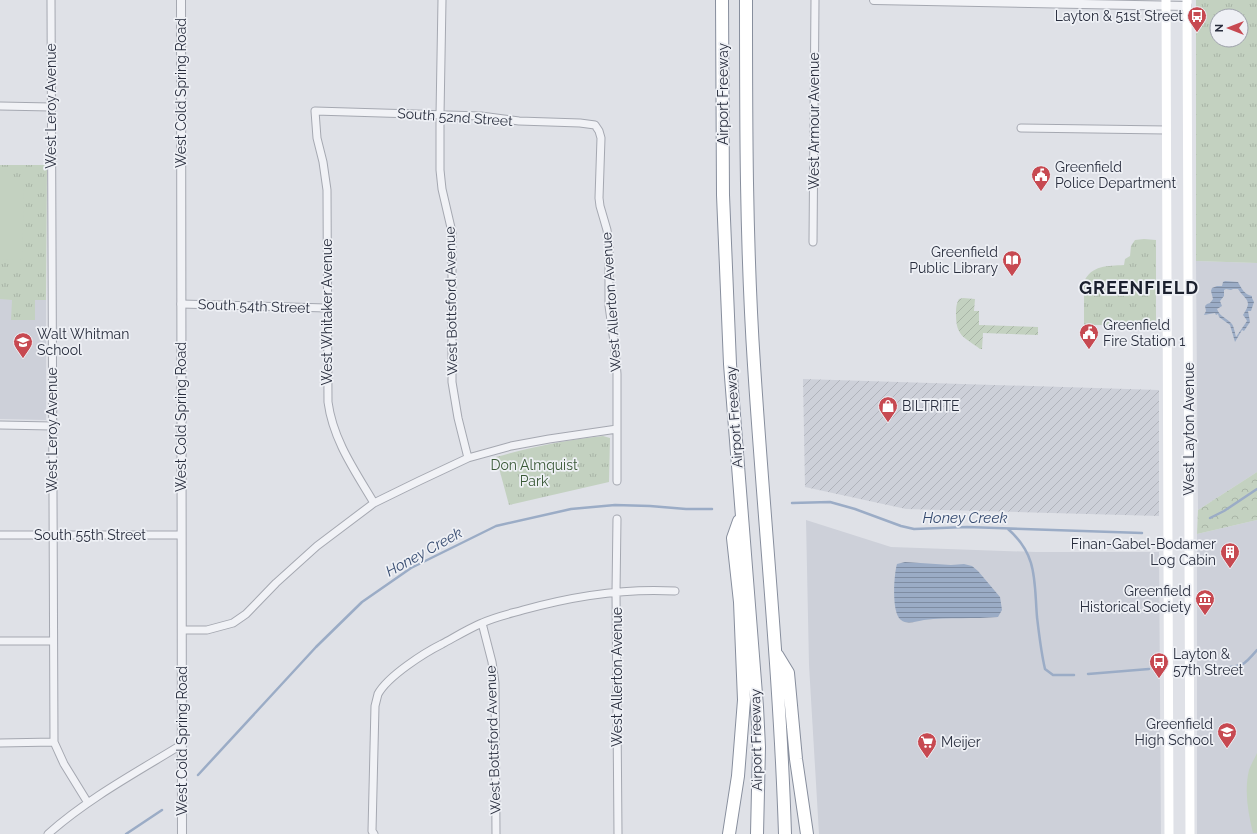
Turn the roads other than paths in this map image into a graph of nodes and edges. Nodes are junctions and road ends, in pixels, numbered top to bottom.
1 (51, 0) edge
2 (181, 0) edge
3 (442, 0) edge
4 (722, 0) edge
5 (746, 0) edge
6 (815, 0) edge
7 (874, 0) edge
8 (1166, 3) edge
9 (1187, 3) edge
10 (0, 106) edge
11 (51, 107) junction
12 (315, 111) joint
13 (440, 115) junction
14 (595, 125) joint
15 (1021, 128) dead end
16 (1166, 130) junction
17 (813, 242) dead end
18 (181, 304) junction
19 (327, 308) junction
20 (0, 425) edge
21 (52, 426) junction
22 (617, 429) junction
23 (468, 458) junction
24 (617, 481) dead end
25 (374, 503) junction
26 (741, 517) junction
27 (617, 519) dead end
28 (0, 535) edge
29 (53, 535) junction
30 (181, 535) junction
31 (675, 591) dead end
32 (616, 592) junction
33 (482, 623) junction
34 (182, 630) junction
35 (0, 641) edge
36 (54, 641) junction
37 (776, 653) junction
38 (54, 742) junction
39 (0, 743) edge
40 (181, 745) junction
41 (88, 803) junction
42 (373, 833) edge
43 (48, 834) edge
44 (182, 834) edge
45 (496, 834) edge
46 (618, 834) edge
47 (729, 834) edge
48 (757, 834) edge
49 (785, 834) edge
50 (807, 834) edge
51 (1169, 834) edge
52 (1190, 834) edge

1 - 11 street, West Leroy Avenue
2 - 18 street, West Cold Spring Road
3 - 13 street, West Bottsford Avenue
4 - 26 highway, Airport Freeway
5 - 37 highway, Airport Freeway
6 - 17 street, West Armour Avenue
7 - 8 street
8 - 9 street
8 - 16 main road, West Layton Avenue
9 - 52 main road, West Layton Avenue
10 - 11 street
11 - 21 street, West Leroy Avenue
12 - 13 street, South 52nd Street
12 - 19 street, West Whitaker Avenue
13 - 14 street, South 52nd Street
13 - 23 street, West Bottsford Avenue
14 - 22 street, West Allerton Avenue
15 - 16 street
16 - 51 main road, West Layton Avenue
18 - 19 street, South 54th Street
18 - 30 street, West Cold Spring Road
19 - 25 street, West Whitaker Avenue
20 - 21 street
21 - 29 street, West Leroy Avenue
22 - 23 street
22 - 24 street, West Allerton Avenue
23 - 25 street
25 - 34 street
26 - 47 highway
26 - 48 highway, Airport Freeway
27 - 32 street, West Allerton Avenue
28 - 29 street, South 55th Street
29 - 30 street, South 55th Street
29 - 36 street, West Leroy Avenue
30 - 34 street, West Cold Spring Road
31 - 32 street
32 - 33 street
32 - 46 street, West Allerton Avenue
33 - 42 street
33 - 45 street, West Bottsford Avenue
34 - 40 street, West Cold Spring Road
35 - 36 street
36 - 38 street, West Leroy Avenue
37 - 49 highway, Airport Freeway
37 - 50 highway
38 - 39 street
38 - 41 street, West Leroy Avenue
40 - 41 street
40 - 44 street, West Cold Spring Road
41 - 43 street

